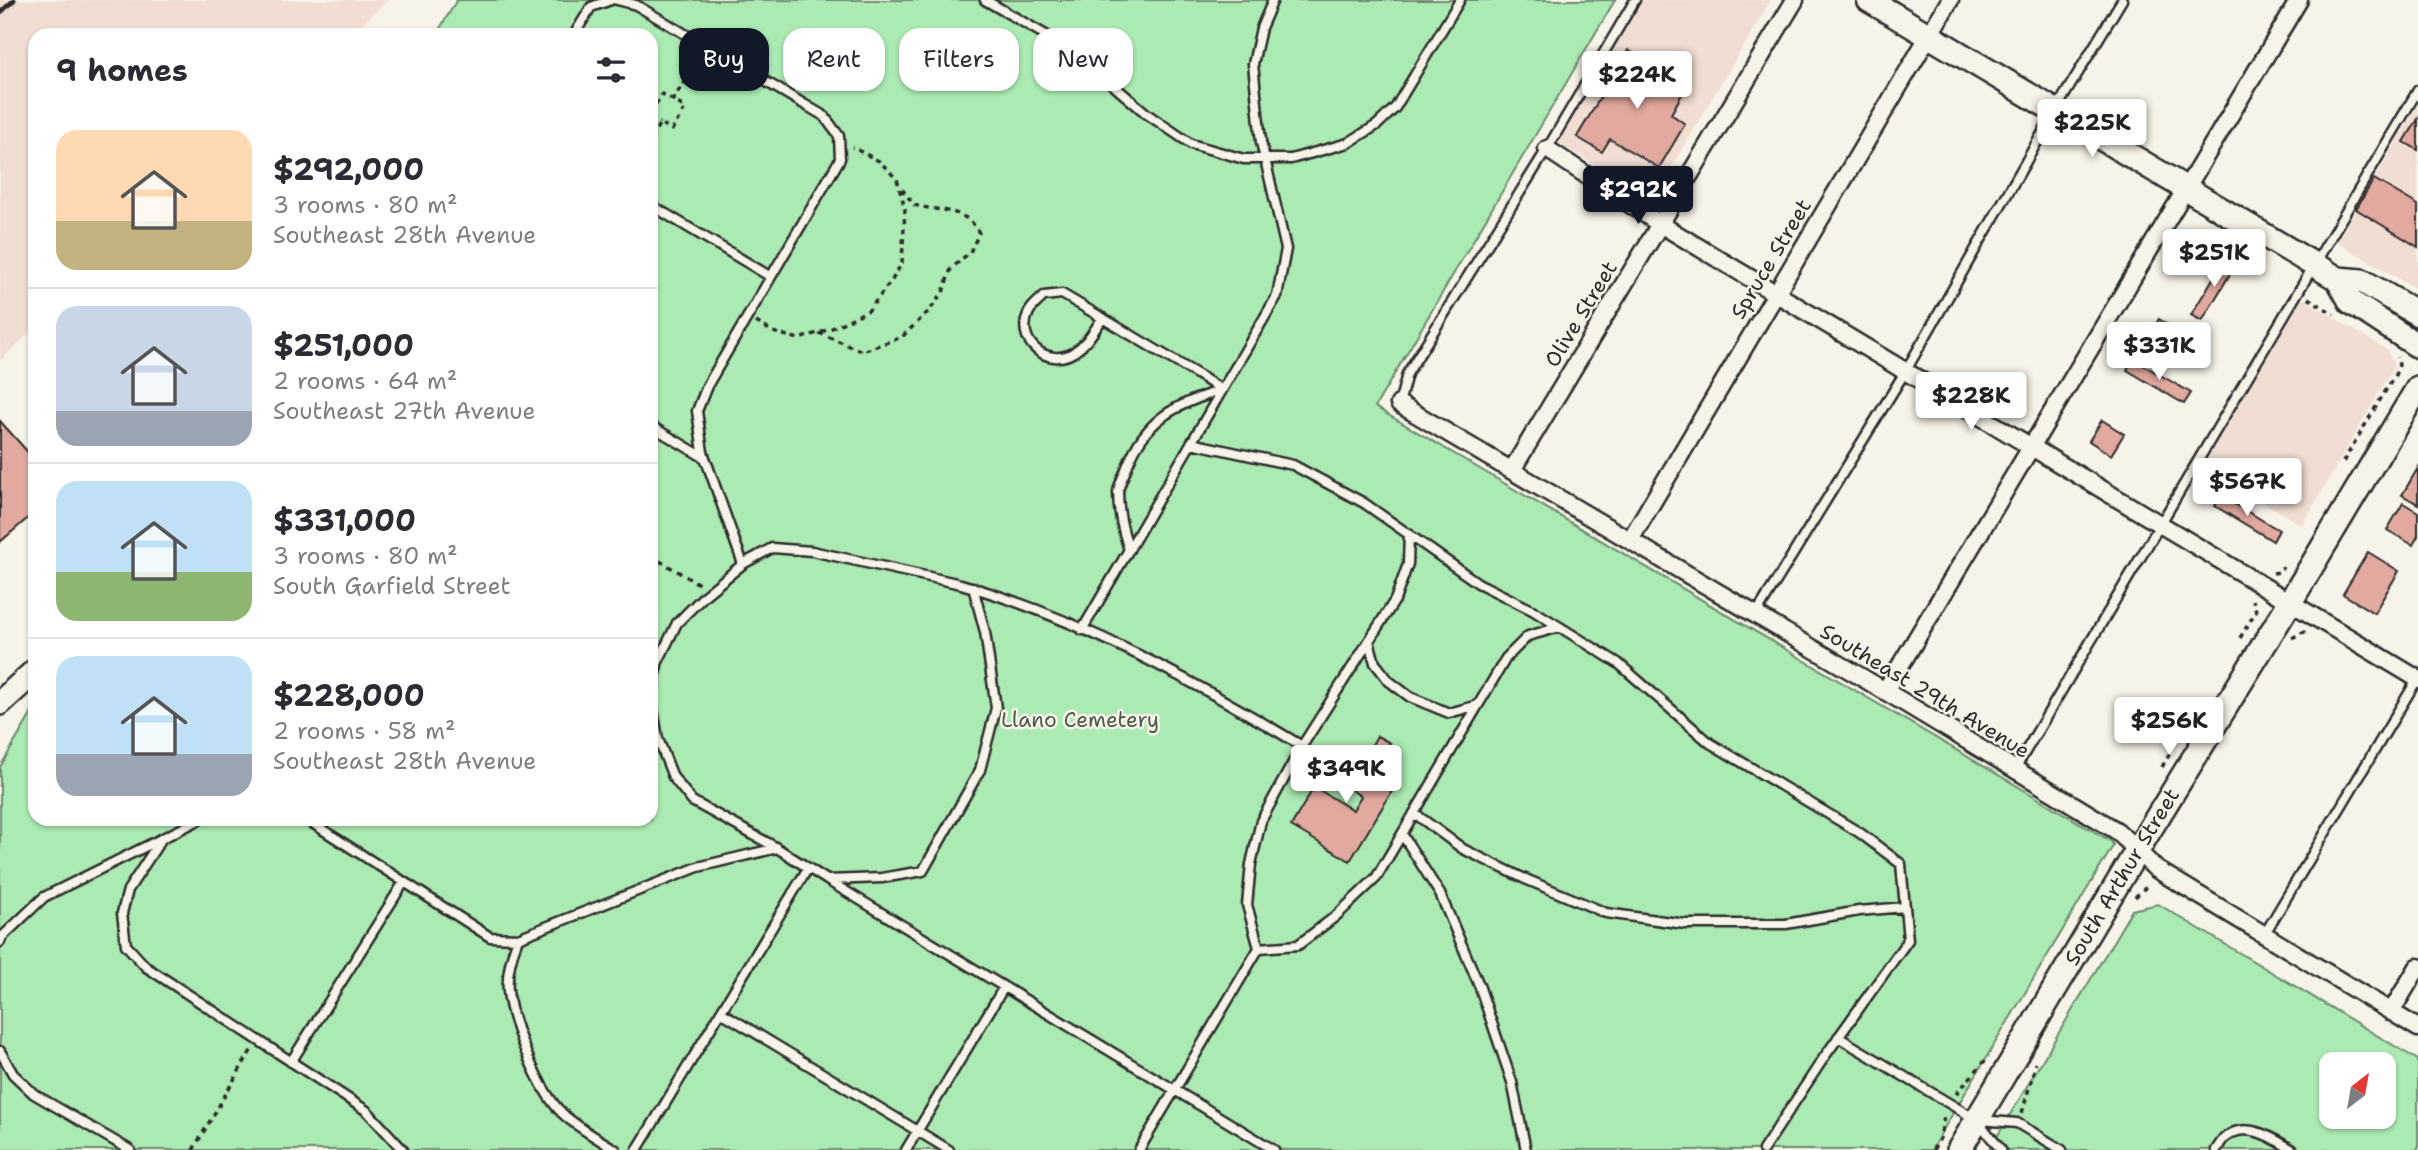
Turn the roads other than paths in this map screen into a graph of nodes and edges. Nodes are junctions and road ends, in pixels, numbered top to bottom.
1 (611, 0) edge
2 (617, 0) edge
3 (985, 0) edge
4 (1273, 0) edge
5 (1460, 0) edge
6 (1635, 0) edge
7 (1795, 0) edge
8 (1869, 0) edge
9 (1950, 0) edge
10 (2122, 0) edge
11 (2299, 0) edge
12 (578, 28) edge
13 (1929, 35) junction
14 (2418, 90) edge
15 (2055, 111) junction
16 (1547, 149) junction
17 (1266, 159) junction
18 (2186, 190) junction
19 (658, 209) edge
20 (1660, 224) junction
21 (2313, 265) junction
22 (771, 277) junction
23 (2338, 279) junction
24 (1775, 293) junction
25 (2418, 314) edge
26 (1103, 318) junction
27 (2418, 346) edge
28 (1905, 372) junction
29 (2418, 388) edge
30 (1222, 390) junction
31 (1399, 404) joint
32 (658, 430) edge
33 (1191, 443) junction
34 (2032, 447) junction
35 (705, 458) junction
36 (1512, 470) junction
37 (2160, 525) junction
38 (1409, 534) junction
39 (1630, 540) junction
40 (1129, 550) junction
41 (743, 564) junction
42 (973, 587) junction
43 (2289, 604) junction
44 (1756, 614) junction
45 (1560, 627) junction
46 (1082, 630) junction
47 (1369, 641) junction
48 (658, 662) edge
49 (28, 677) edge
50 (2418, 679) edge
51 (1885, 691) junction
52 (0, 703) edge
53 (1478, 705) junction
54 (658, 739) edge
55 (1302, 746) junction
56 (2015, 769) junction
57 (1414, 813) junction
58 (187, 826) edge
59 (317, 826) edge
60 (1402, 834) junction
61 (162, 838) junction
62 (776, 848) junction
63 (2137, 851) junction
64 (808, 868) junction
65 (827, 880) junction
66 (404, 882) junction
67 (1905, 907) junction
68 (2264, 935) junction
69 (518, 938) junction
70 (0, 942) edge
71 (1259, 948) junction
72 (2418, 967) edge
73 (1004, 987) junction
74 (721, 1012) junction
75 (2391, 1012) junction
76 (2418, 1028) edge
77 (1838, 1037) junction
78 (0, 1051) edge
79 (291, 1062) junction
80 (1175, 1090) junction
81 (1977, 1120) junction
82 (918, 1131) junction
83 (130, 1150) edge
84 (403, 1150) edge
85 (616, 1150) edge
86 (637, 1150) edge
87 (906, 1150) edge
88 (949, 1150) edge
89 (1139, 1150) edge
90 (1274, 1150) edge
91 (1526, 1150) edge
92 (1763, 1150) edge
93 (1959, 1150) edge
94 (2001, 1150) edge
95 (2062, 1150) edge
96 (2216, 1150) edge
97 (2293, 1150) edge

1 - 12 lane
2 - 22 lane
3 - 17 lane
4 - 17 lane
5 - 17 lane
6 - 16 lane
7 - 20 street, Olive Street
8 - 13 main road
9 - 13 street, Spruce Street
10 - 15 lane
11 - 18 street
13 - 15 main road
13 - 24 street, Spruce Street
14 - 21 lane
15 - 18 main road
15 - 28 lane
16 - 20 street
16 - 31 lane
17 - 30 lane
18 - 21 main road
18 - 34 street
19 - 22 lane
20 - 24 street
20 - 36 street, Olive Street
21 - 23 main road
21 - 37 lane
22 - 35 lane
23 - 25 main road
23 - 27 main road
24 - 28 street
24 - 39 street, Spruce Street
26 - 26 lane
26 - 30 lane
28 - 34 street
28 - 44 lane
29 - 43 main road, South Arthur Street
30 - 33 lane
30 - 40 lane
31 - 36 street, Southeast 29th Avenue
32 - 35 lane
33 - 38 lane
33 - 40 lane
34 - 37 street
34 - 51 street
35 - 41 lane
36 - 39 street, Southeast 29th Avenue
37 - 43 street
37 - 56 lane
38 - 45 lane
38 - 47 lane
39 - 44 street, Southeast 29th Avenue
40 - 46 lane
41 - 42 lane
41 - 48 lane
42 - 46 lane
42 - 65 lane
43 - 50 street
43 - 63 main road, South Arthur Street
44 - 51 street, Southeast 29th Avenue
45 - 53 lane
45 - 67 lane
46 - 55 lane
47 - 53 lane
47 - 55 lane
49 - 52 main road
50 - 68 lane
51 - 56 street, Southeast 29th Avenue
53 - 57 lane
54 - 62 lane
55 - 71 lane
56 - 63 street, Southeast 29th Avenue
57 - 60 lane
57 - 67 lane
58 - 61 lane
59 - 66 lane
60 - 71 lane
60 - 91 lane
61 - 70 lane
61 - 79 lane
62 - 64 lane
62 - 69 lane
63 - 68 street, Southeast 29th Avenue
63 - 81 main road, South Arthur Street
64 - 65 lane
64 - 74 lane
65 - 73 lane
66 - 69 lane
66 - 79 lane
67 - 77 lane
68 - 75 street, Southeast 29th Avenue
69 - 85 lane
71 - 80 lane
72 - 75 street
73 - 80 lane
73 - 82 lane
74 - 82 lane
74 - 86 lane
75 - 76 street, Southeast 29th Avenue
77 - 81 lane
77 - 92 lane
78 - 83 lane
79 - 84 lane
80 - 89 lane
80 - 90 lane
81 - 93 main road, South Arthur Street
81 - 94 lane
81 - 95 lane
82 - 87 lane
82 - 88 lane
96 - 97 lane

